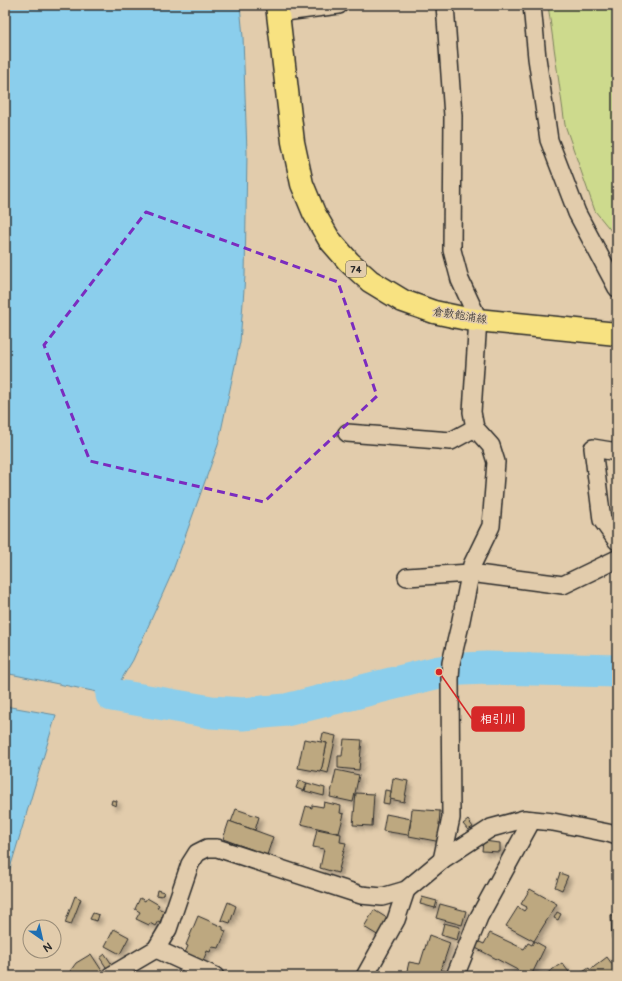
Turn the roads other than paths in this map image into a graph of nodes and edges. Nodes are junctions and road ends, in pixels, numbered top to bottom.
1 (339, 5) edge
2 (445, 5) edge
3 (532, 5) edge
4 (277, 9) edge
5 (617, 288) edge
6 (478, 319) junction
7 (617, 334) edge
8 (475, 428) junction
9 (347, 433) dead end
10 (617, 452) edge
11 (617, 541) edge
12 (617, 559) edge
13 (470, 573) junction
14 (407, 577) dead end
15 (532, 820) junction
16 (617, 836) edge
17 (442, 860) junction
18 (406, 890) junction
19 (156, 949) junction
20 (110, 976) edge
21 (215, 976) edge
22 (365, 976) edge
23 (455, 976) edge

1 - 4 street
2 - 6 street
3 - 5 street
4 - 6 main road, 倉敷飽浦線 / 74
6 - 7 main road, 倉敷飽浦線 / 74
6 - 8 street
8 - 9 street
8 - 13 street
10 - 11 street
12 - 13 street
13 - 14 street
13 - 17 street
15 - 16 street
15 - 17 street
15 - 23 street
17 - 18 street
18 - 19 street
18 - 22 street
19 - 20 street
19 - 21 street

